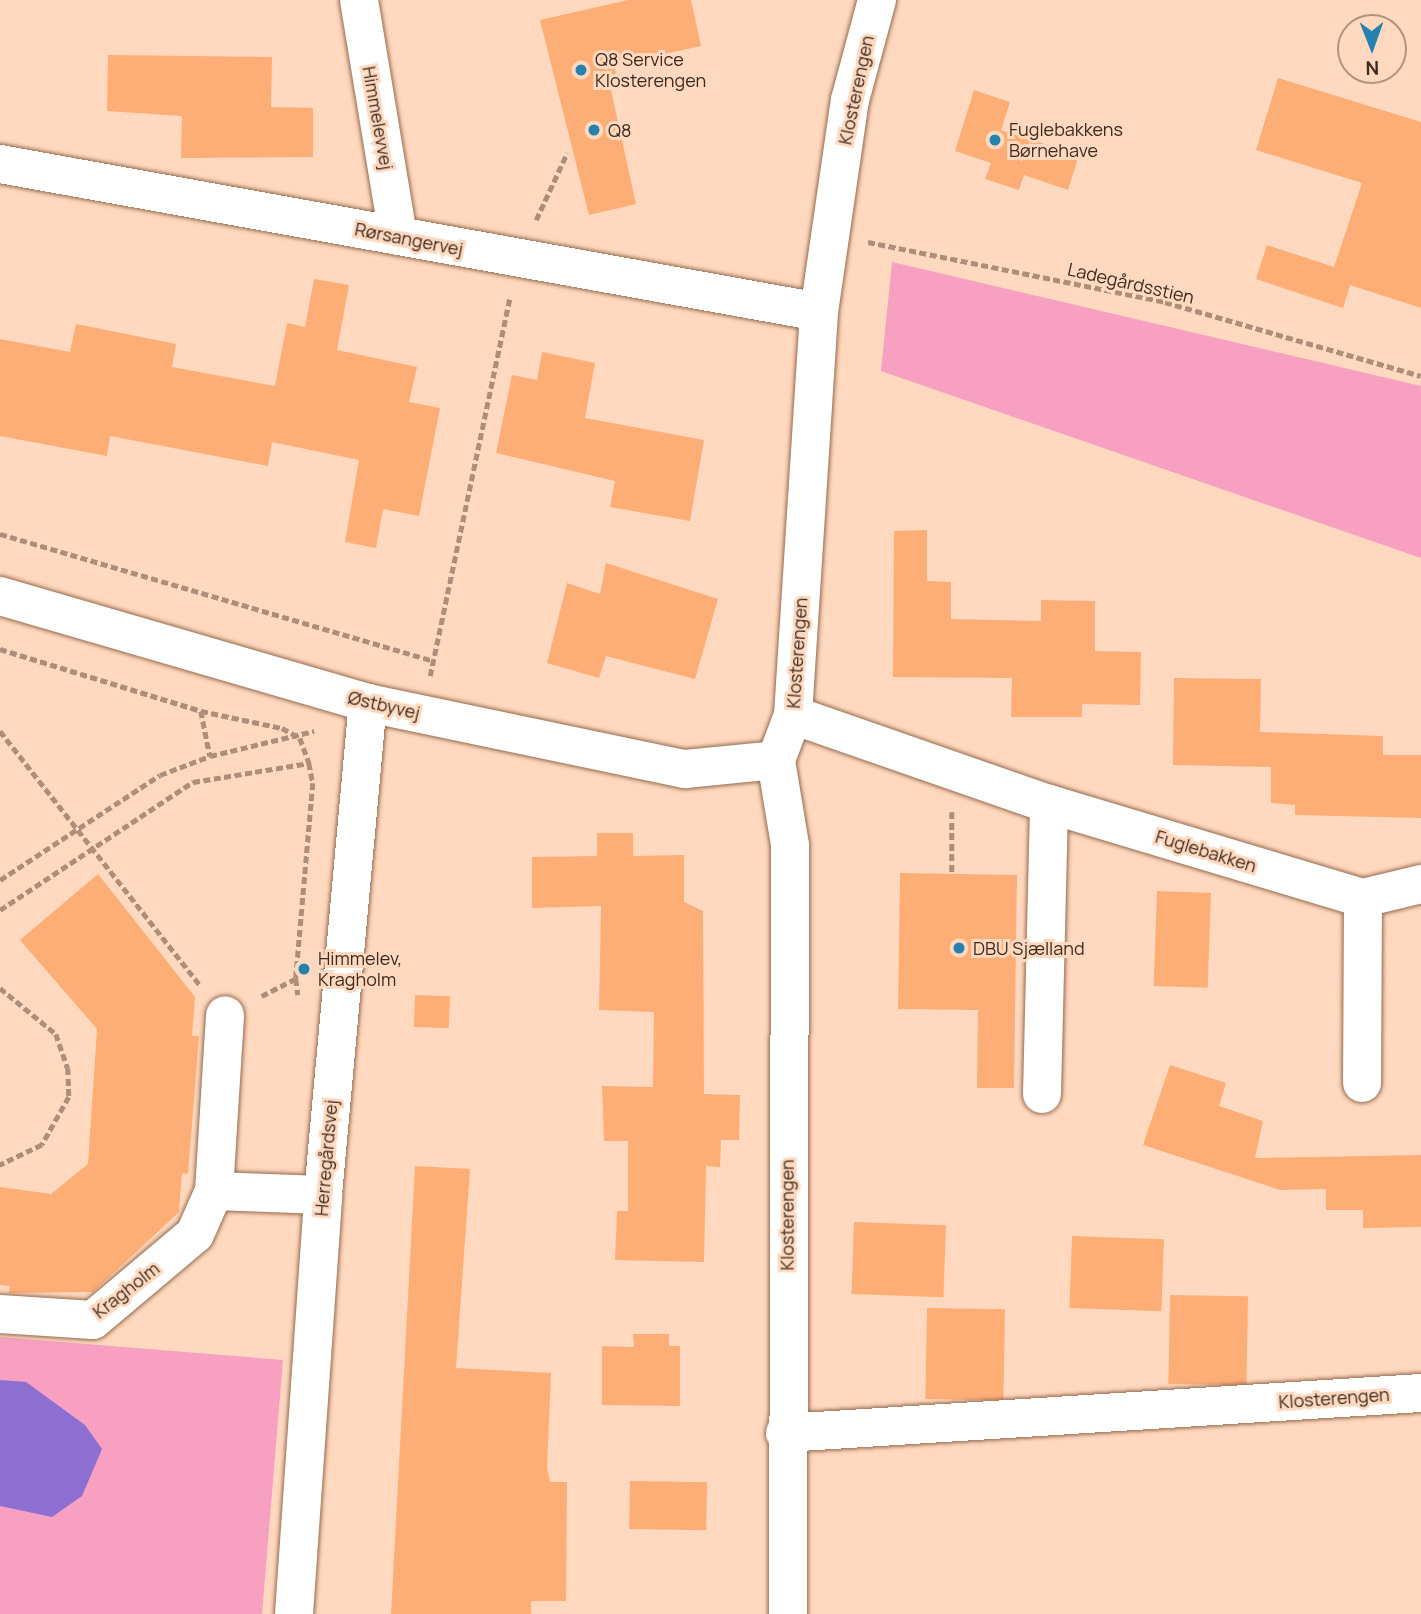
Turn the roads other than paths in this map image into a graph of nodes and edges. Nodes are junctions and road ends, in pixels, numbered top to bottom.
1 (359, 0) edge
2 (877, 0) edge
3 (0, 164) edge
4 (398, 236) junction
5 (818, 312) junction
6 (0, 596) edge
7 (368, 703) junction
8 (793, 716) junction
9 (776, 760) junction
10 (1049, 804) junction
11 (1421, 884) edge
12 (1363, 898) junction
13 (225, 1016) road end
14 (1362, 1083) dead end
15 (1042, 1094) dead end
16 (214, 1191) junction
17 (323, 1195) junction
18 (0, 1314) edge
19 (1421, 1393) edge
20 (785, 1433) junction
21 (294, 1614) edge
22 (788, 1614) edge

1 - 4 street, Himmelevvej
2 - 5 street, Klosterengen
3 - 4 street, Rørsangervej
4 - 5 street, Rørsangervej
5 - 8 street, Klosterengen
6 - 7 street, Østbyvej
7 - 9 street, Østbyvej
7 - 17 street, Herregårdsvej
8 - 9 street, Klosterengen
8 - 10 street, Fuglebakken
9 - 20 street, Klosterengen
10 - 12 street, Fuglebakken
10 - 15 street
11 - 12 street
12 - 14 street
13 - 16 street, Kragholm
16 - 17 street
16 - 18 street, Kragholm
17 - 21 street, Herregårdsvej
19 - 20 street, Klosterengen
20 - 22 street, Klosterengen

